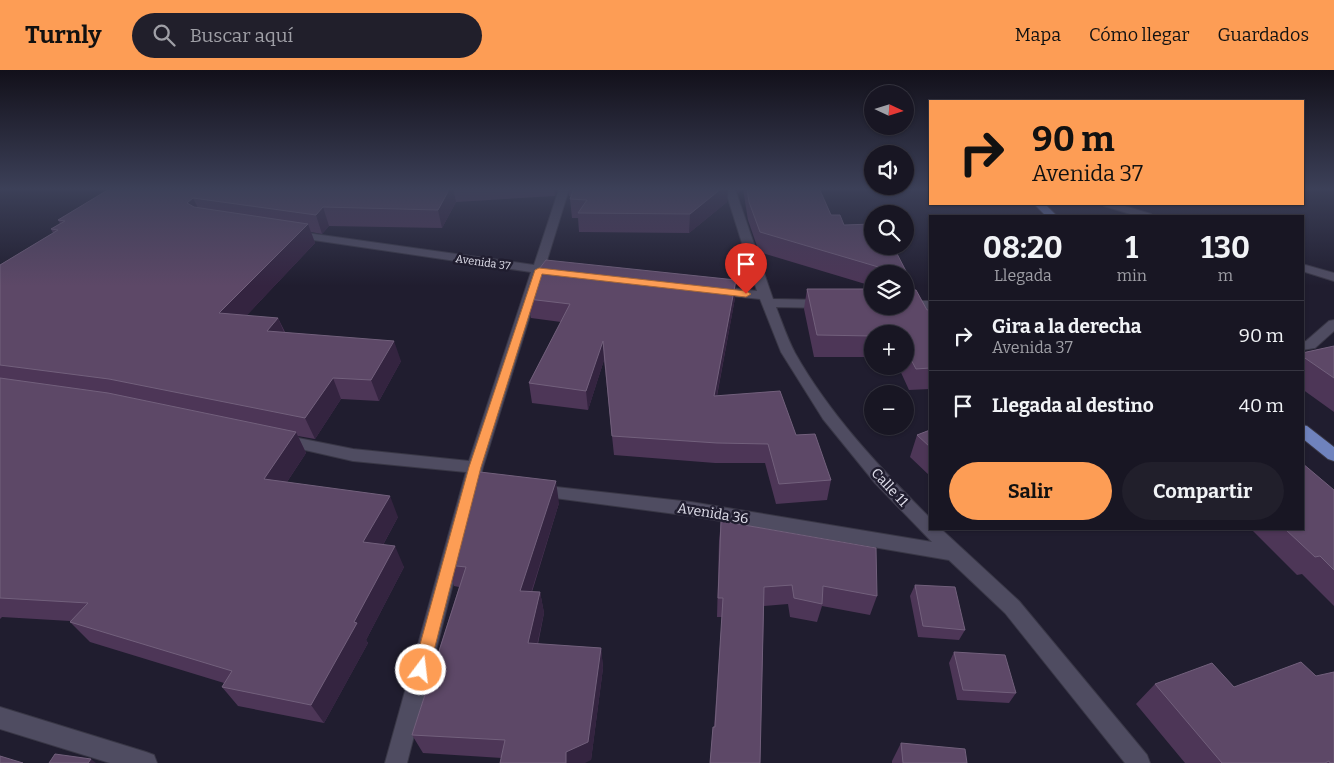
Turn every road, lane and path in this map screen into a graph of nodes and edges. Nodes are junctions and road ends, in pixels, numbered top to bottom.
1 (554, 221) edge
2 (741, 221) edge
3 (282, 233) edge
4 (1304, 268) edge
5 (539, 270) junction
6 (559, 273) edge
7 (1334, 277) edge
8 (706, 289) edge
9 (767, 299) junction
10 (836, 304) edge
11 (929, 304) edge
12 (914, 305) edge
13 (1334, 324) edge
14 (1304, 346) edge
15 (1304, 432) edge
16 (267, 437) edge
17 (1334, 455) edge
18 (473, 476) junction
19 (490, 486) edge
20 (518, 489) edge
21 (929, 528) edge
22 (931, 530) edge
23 (954, 554) junction
24 (0, 718) edge
25 (146, 763) edge
26 (396, 763) edge
27 (1139, 763) edge

1 - 5 street
2 - 9 street, Calle 11
3 - 5 street, Avenida 37
4 - 7 street
5 - 6 street, Avenida 37
5 - 18 street
8 - 9 street
9 - 10 street
9 - 21 street, Calle 11
11 - 12 street
13 - 14 street
15 - 17 main road
16 - 18 street
18 - 19 street
18 - 26 street
20 - 23 street, Avenida 36
22 - 23 street, Calle 11
23 - 27 street, Calle 11
24 - 25 street

